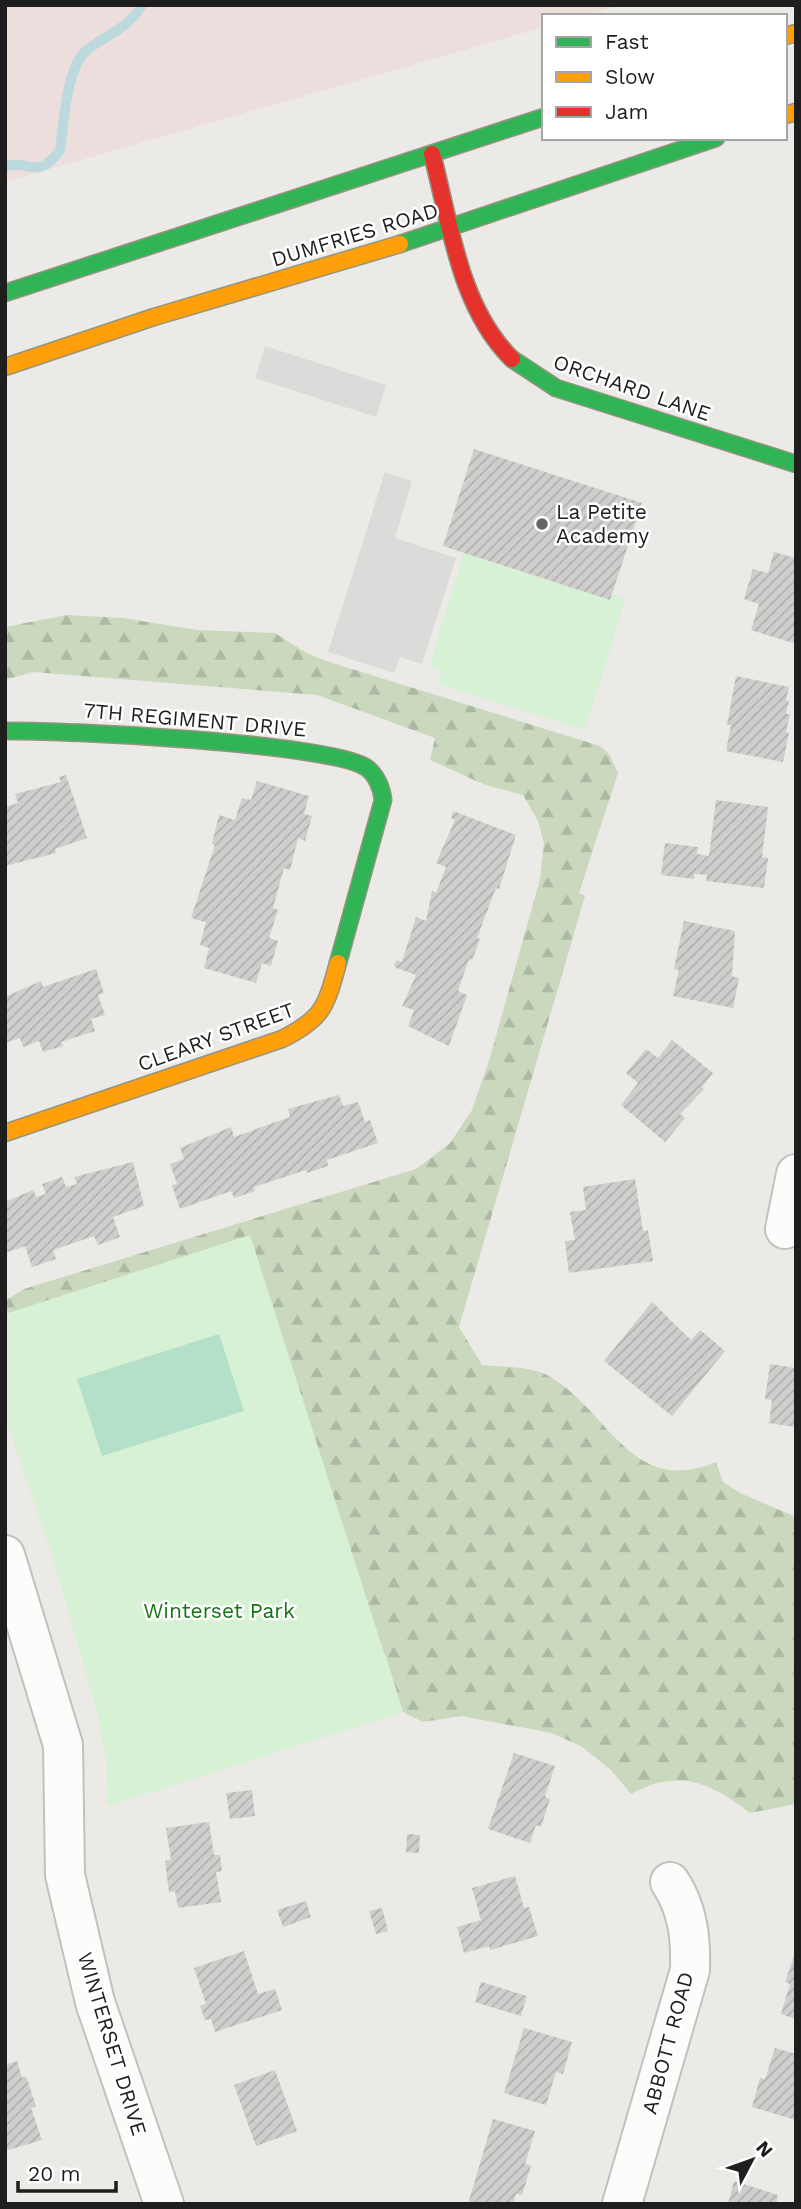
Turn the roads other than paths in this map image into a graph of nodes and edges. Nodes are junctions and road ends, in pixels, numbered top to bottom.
1 (542, 118) edge
2 (710, 140) edge
3 (432, 154) junction
4 (453, 228) junction
5 (5, 293) edge
6 (5, 367) edge
7 (796, 464) edge
8 (5, 731) edge
9 (376, 776) joint
10 (5, 1133) edge
11 (796, 1174) edge
12 (785, 1229) dead end
13 (5, 1555) edge
14 (17, 1633) edge
15 (670, 1882) dead end
16 (164, 2204) edge
17 (622, 2204) edge

1 - 3 street
2 - 4 street, DUMFRIES ROAD
3 - 4 street, ORCHARD LANE
3 - 5 street
4 - 6 street, DUMFRIES ROAD
4 - 7 street, ORCHARD LANE
8 - 9 street, 7TH REGIMENT DRIVE
9 - 10 street, CLEARY STREET
11 - 12 street
13 - 14 street, WINTERSET DRIVE
14 - 16 street, WINTERSET DRIVE
15 - 17 street, ABBOTT ROAD

